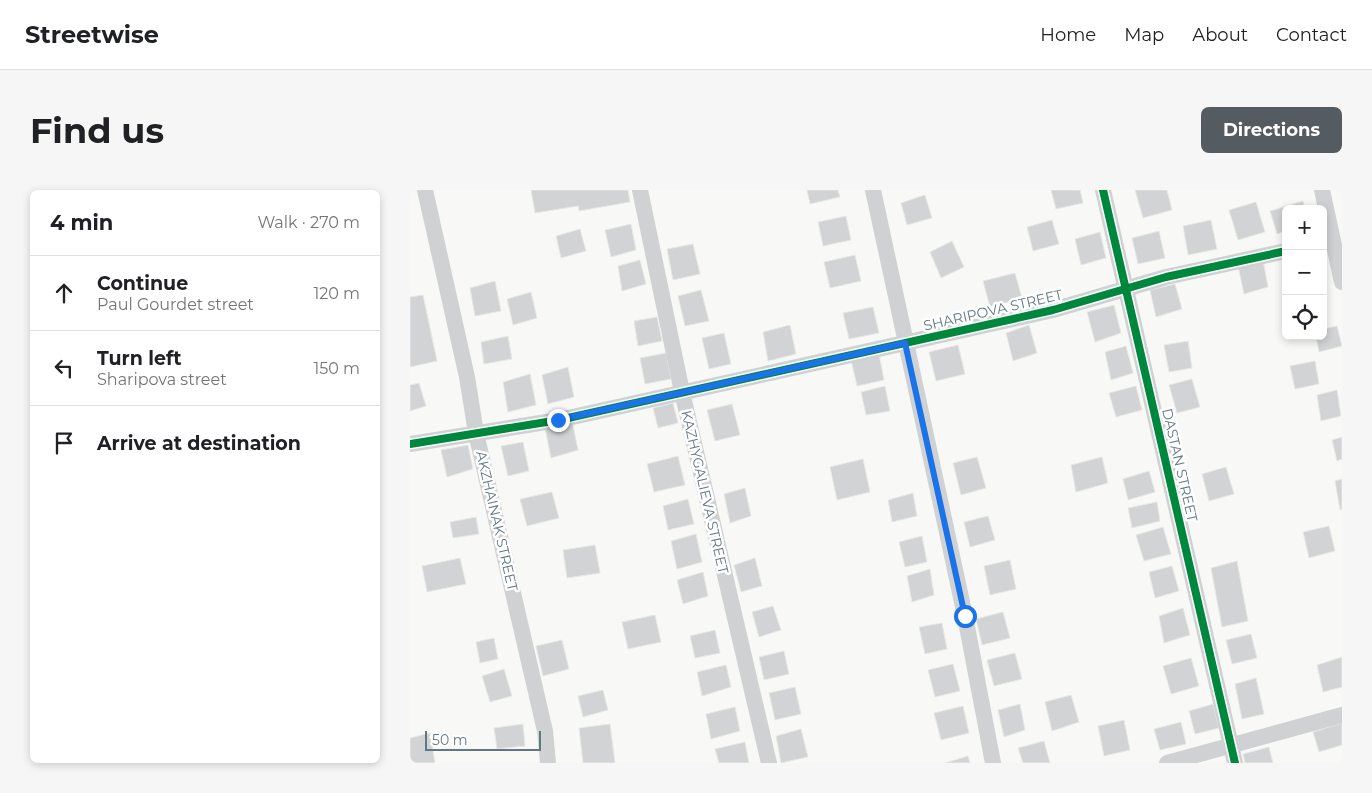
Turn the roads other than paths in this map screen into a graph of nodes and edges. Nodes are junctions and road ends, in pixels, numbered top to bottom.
1 (425, 190) edge
2 (640, 190) edge
3 (873, 190) edge
4 (1103, 190) edge
5 (1322, 190) edge
6 (1333, 241) edge
7 (1282, 252) edge
8 (1342, 282) edge
9 (1127, 288) junction
10 (905, 343) junction
11 (682, 392) junction
12 (476, 433) junction
13 (410, 444) edge
14 (1342, 715) edge
15 (1231, 746) junction
16 (548, 763) edge
17 (769, 763) edge
18 (993, 763) edge
19 (1167, 763) edge
20 (1235, 763) edge

1 - 12 street, AKZHAINAK STREET
2 - 11 street, KAZHYGALIEVA STREET
3 - 10 street
4 - 9 street, DASTAN STREET
5 - 6 street
6 - 8 street
7 - 9 street, SHARIPOVA STREET
9 - 10 street, SHARIPOVA STREET
9 - 15 street, DASTAN STREET
10 - 11 street, SHARIPOVA STREET
10 - 18 street
11 - 12 street, SHARIPOVA STREET
11 - 17 street, KAZHYGALIEVA STREET
12 - 13 street, SHARIPOVA STREET
12 - 16 street, AKZHAINAK STREET
14 - 15 street
15 - 19 street
15 - 20 street, DASTAN STREET

